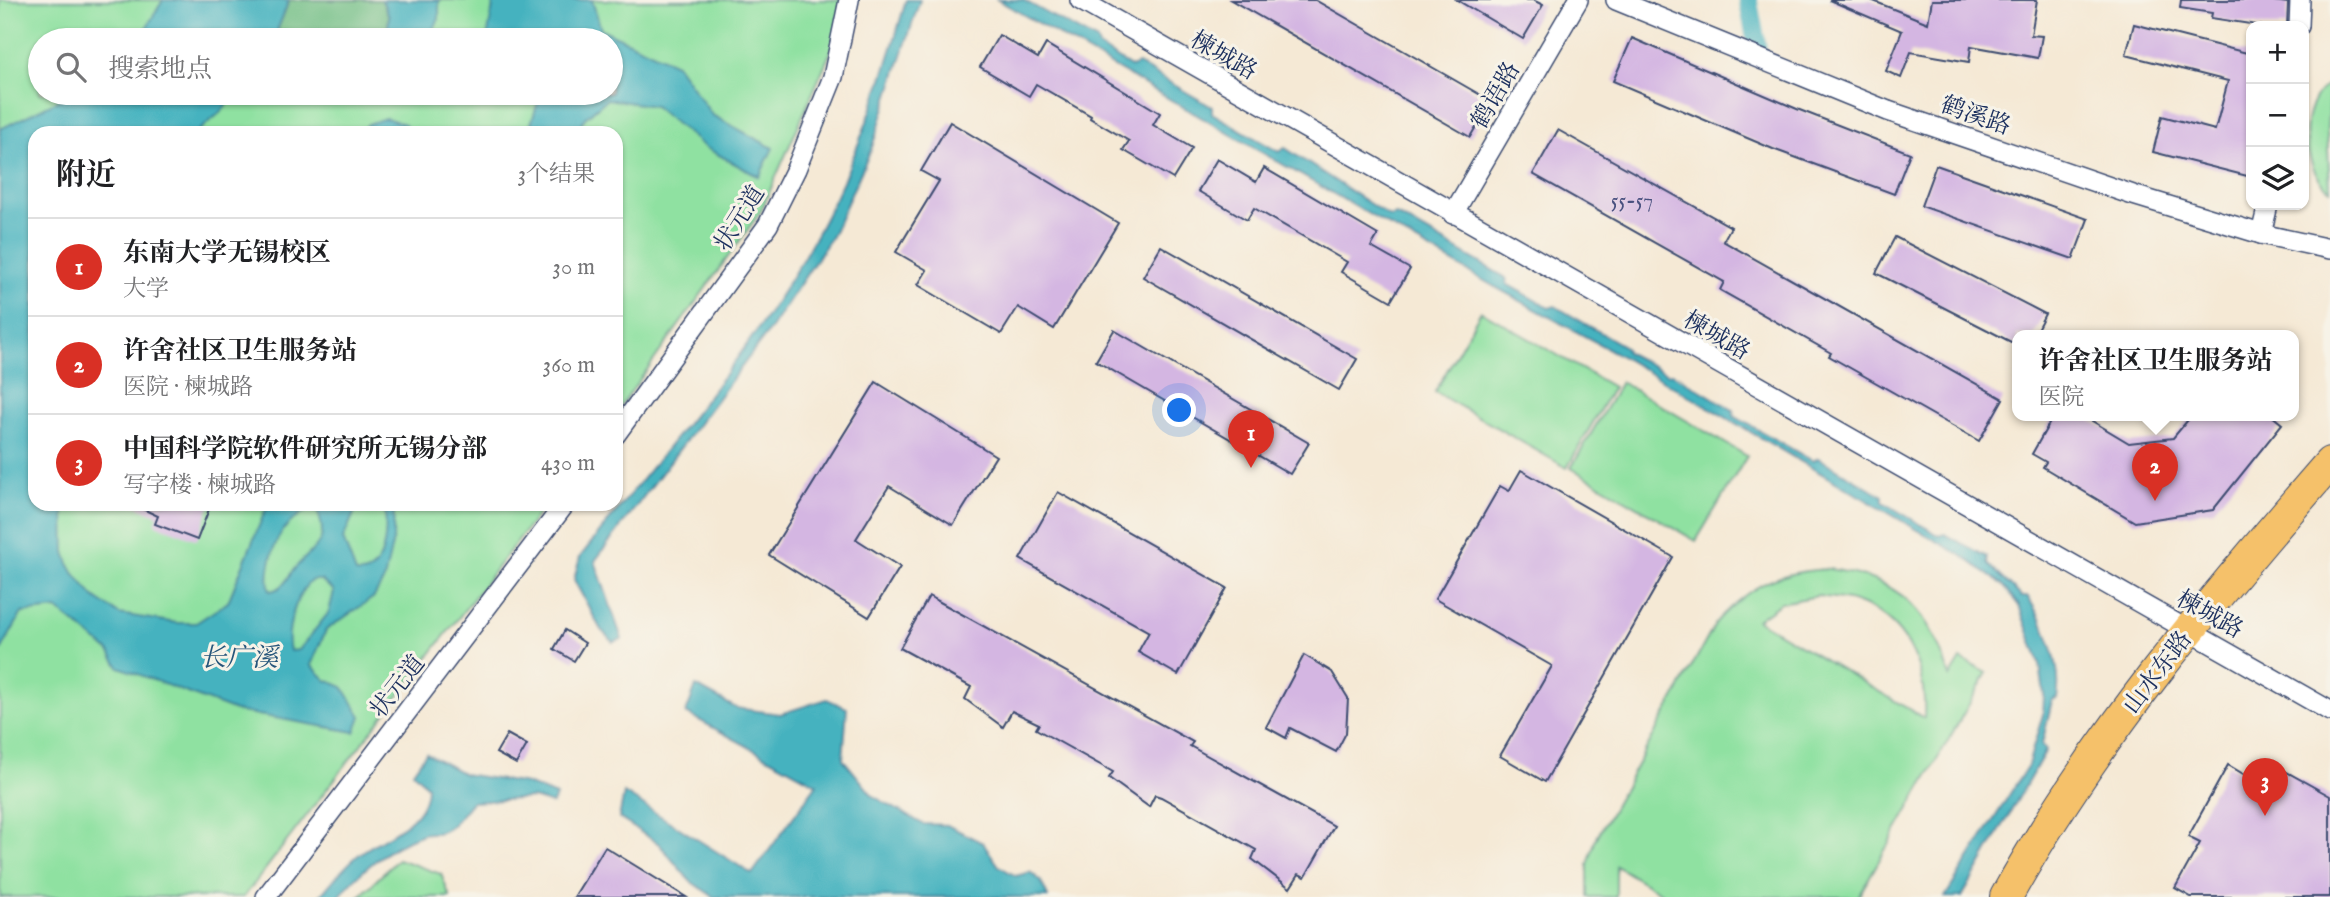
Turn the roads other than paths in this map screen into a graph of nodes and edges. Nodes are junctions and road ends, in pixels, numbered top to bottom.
1 (849, 0) edge
2 (1080, 0) edge
3 (1578, 0) edge
4 (1616, 0) edge
5 (2300, 0) edge
6 (2299, 21) edge
7 (2267, 210) edge
8 (1453, 214) junction
9 (2261, 234) junction
10 (2330, 249) edge
11 (623, 424) edge
12 (2330, 463) edge
13 (2330, 488) edge
14 (560, 511) edge
15 (2196, 634) junction
16 (2330, 711) edge
17 (266, 897) edge
18 (2006, 897) edge
19 (2028, 897) edge

1 - 11 street, 状元道
2 - 8 street, 楝城路
3 - 8 street, 鹤语路
4 - 9 street, 鹤溪路
5 - 6 street
7 - 9 street
8 - 15 street, 楝城路
9 - 10 street, 鹤溪路
12 - 15 highway, 山水东路
13 - 15 highway, 山水东路
14 - 17 street, 状元道
15 - 16 street, 楝城路
15 - 18 highway, 山水东路
15 - 19 highway, 山水东路

